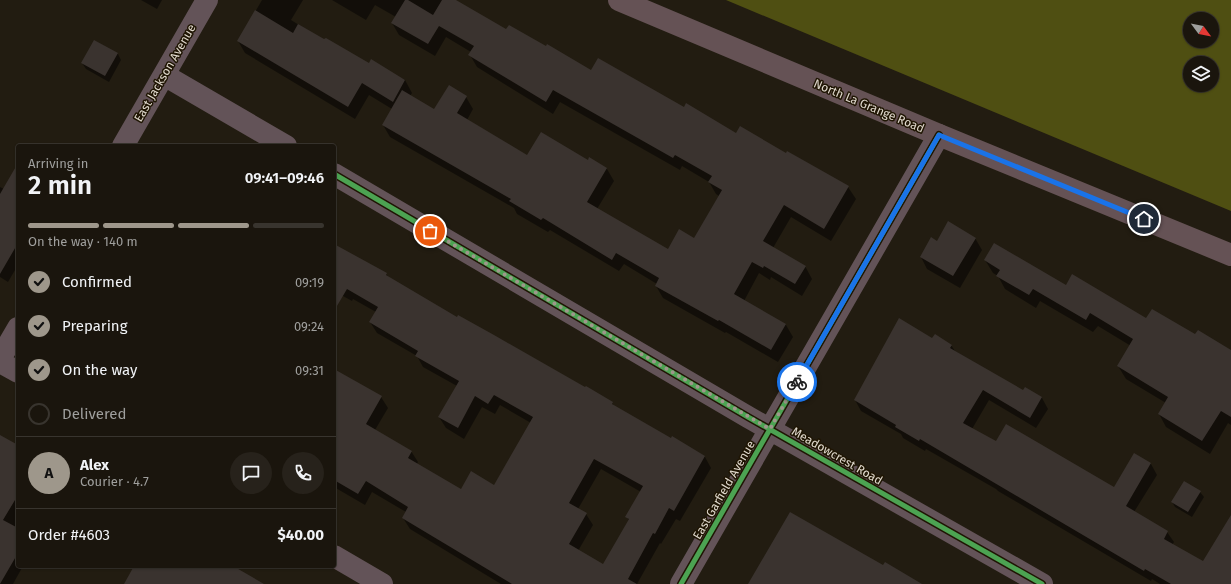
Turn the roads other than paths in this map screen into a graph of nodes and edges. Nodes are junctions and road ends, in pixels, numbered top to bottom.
1 (207, 0) edge
2 (619, 0) edge
3 (164, 75) junction
4 (939, 135) junction
5 (124, 144) edge
6 (283, 144) edge
7 (336, 175) edge
8 (1231, 255) edge
9 (16, 332) edge
10 (0, 360) edge
11 (16, 371) edge
12 (770, 429) junction
13 (336, 557) edge
14 (382, 584) edge
15 (681, 584) edge
16 (1042, 584) edge

1 - 3 street, East Jackson Avenue
2 - 4 main road, North La Grange Road
3 - 5 street, East Jackson Avenue
3 - 6 street
4 - 8 main road, North La Grange Road
4 - 12 street, East Garfield Avenue
7 - 12 street, Meadowcrest Road
9 - 10 street
10 - 11 street
12 - 15 street, East Garfield Avenue
12 - 16 street, Meadowcrest Road
13 - 14 street

